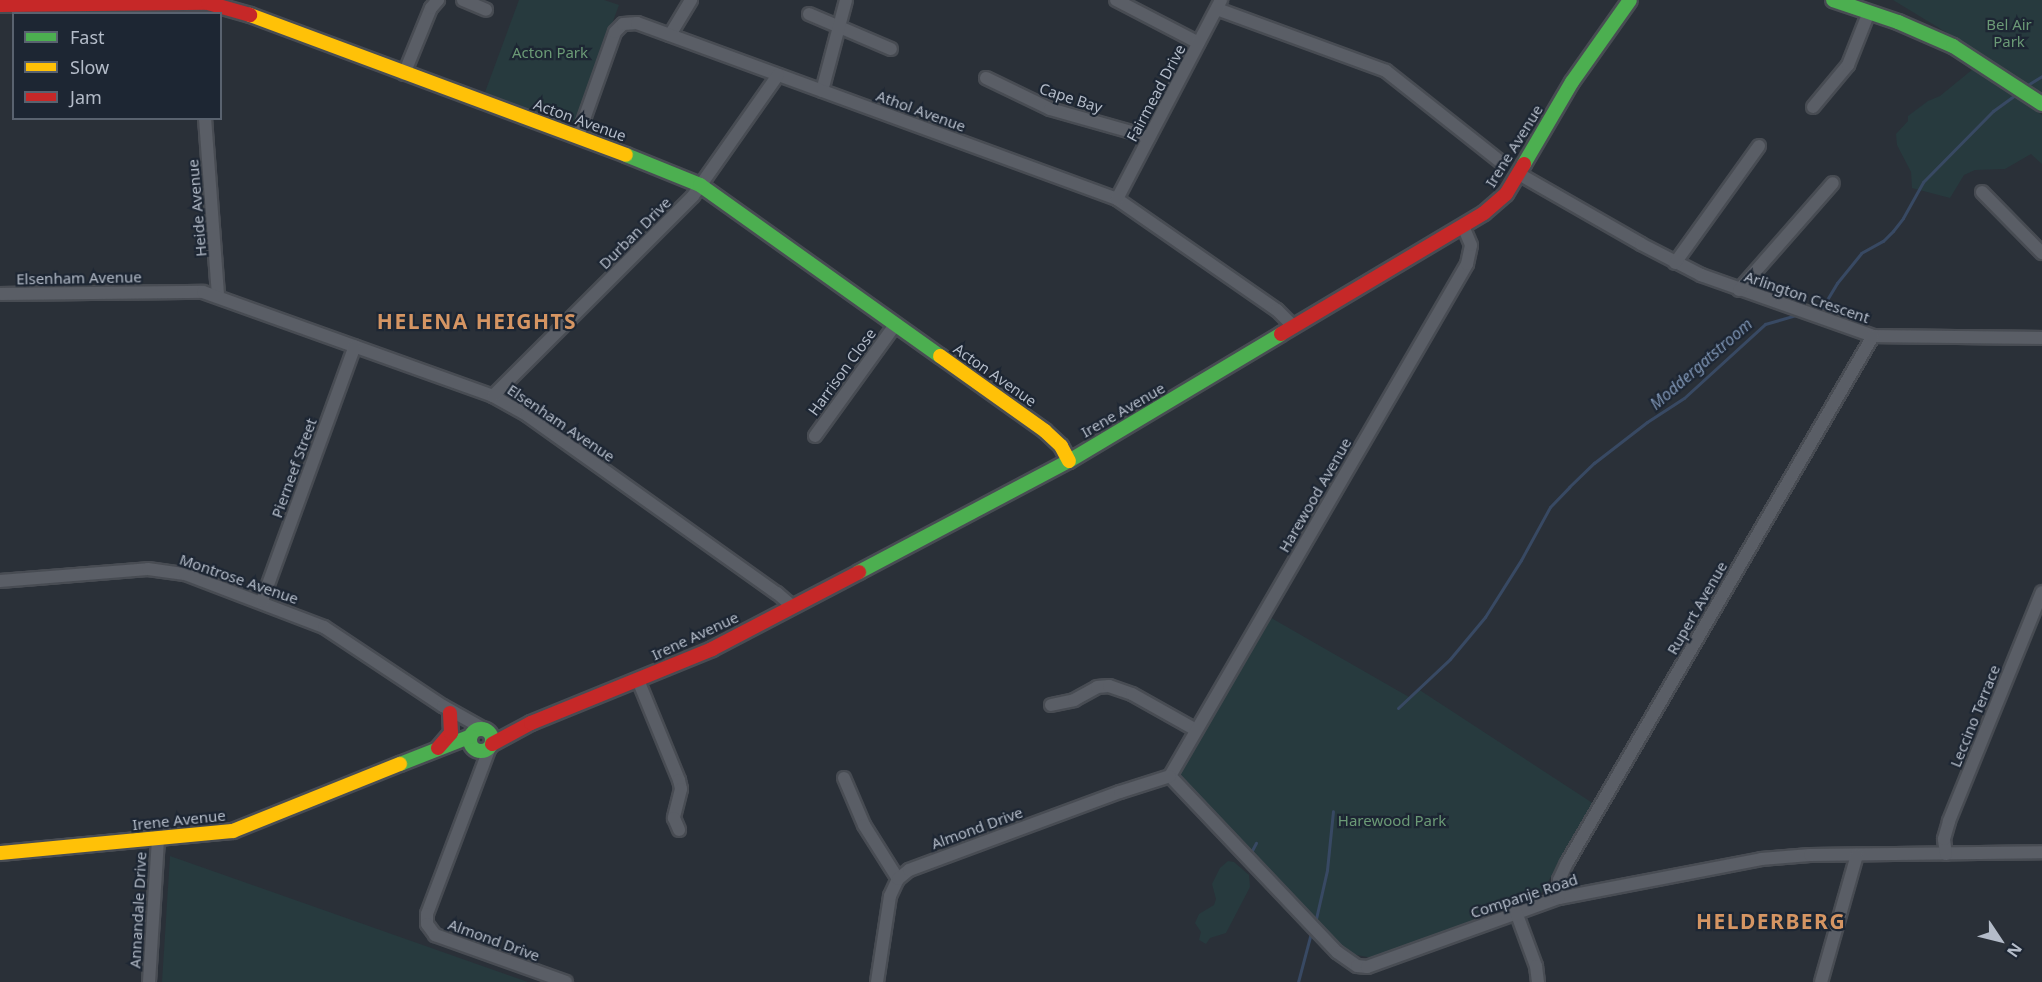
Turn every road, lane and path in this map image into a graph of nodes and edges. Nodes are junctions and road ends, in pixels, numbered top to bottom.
1 (195, 0) edge
2 (438, 0) edge
3 (464, 0) edge
4 (691, 0) edge
5 (846, 0) edge
6 (1116, 0) edge
7 (1630, 0) edge
8 (1833, 0) edge
9 (0, 5) edge
10 (1219, 5) edge
11 (486, 10) dead end
12 (1869, 12) junction
13 (809, 14) dead end
14 (838, 28) junction
15 (670, 35) junction
16 (1199, 43) junction
17 (891, 49) dead end
18 (404, 74) junction
19 (778, 75) junction
20 (986, 78) dead end
21 (822, 91) junction
22 (2042, 104) edge
23 (1813, 107) dead end
24 (204, 120) edge
25 (578, 136) junction
26 (1149, 137) junction
27 (1759, 146) dead end
28 (1501, 162) dead end
29 (1519, 174) junction
30 (1833, 183) dead end
31 (700, 185) junction
32 (1982, 192) dead end
33 (1117, 199) junction
34 (1463, 226) junction
35 (2042, 253) edge
36 (1675, 263) junction
37 (1739, 290) junction
38 (0, 294) edge
39 (218, 296) junction
40 (895, 325) junction
41 (1294, 327) junction
42 (2041, 335) edge
43 (1873, 336) junction
44 (355, 346) junction
45 (493, 396) junction
46 (815, 436) dead end
47 (1069, 461) junction
48 (0, 582) edge
49 (2042, 592) edge
50 (262, 601) junction
51 (793, 607) junction
52 (638, 680) junction
53 (1051, 705) dead end
54 (446, 709) junction
55 (1196, 730) junction
56 (481, 740) junction
57 (438, 748) junction
58 (421, 758) junction
59 (1170, 776) junction
60 (844, 778) dead end
61 (679, 830) dead end
62 (158, 839) junction
63 (2042, 852) edge
64 (0, 853) edge
65 (1946, 854) junction
66 (1857, 855) junction
67 (898, 879) junction
68 (1559, 898) junction
69 (1516, 912) junction
70 (149, 982) edge
71 (566, 982) edge
72 (877, 982) edge
73 (1538, 982) edge
74 (1821, 982) edge

1 - 9 street, Acton Avenue
1 - 18 street, Acton Avenue
2 - 18 street
3 - 11 street
4 - 15 street
5 - 14 street
6 - 16 street
7 - 29 street, Irene Avenue
8 - 12 street
10 - 16 street, Fairmead Drive
10 - 28 street
12 - 22 street
12 - 23 street
13 - 14 street
14 - 17 street
14 - 21 street
15 - 19 street, Athol Avenue
15 - 25 street, Athol Avenue
16 - 26 street, Fairmead Drive
18 - 25 street, Acton Avenue
19 - 21 street, Athol Avenue
19 - 31 street, Durban Drive
20 - 26 street, Cape Bay
21 - 33 street, Athol Avenue
24 - 39 street, Heide Avenue
25 - 31 street, Acton Avenue
26 - 33 street, Fairmead Drive
27 - 36 street
29 - 34 street, Irene Avenue
29 - 36 street, Arlington Crescent
30 - 37 street
31 - 40 street, Acton Avenue
31 - 45 street, Durban Drive
32 - 35 street
33 - 41 street, Athol Avenue
34 - 41 street, Irene Avenue
34 - 55 street, Harewood Avenue
36 - 37 street, Arlington Crescent
37 - 43 street, Arlington Crescent
38 - 39 street, Elsenham Avenue
39 - 44 street, Elsenham Avenue
40 - 46 street, Harrison Close
40 - 47 street, Acton Avenue
41 - 47 street, Irene Avenue
42 - 43 street, Arlington Crescent
43 - 68 street, Rupert Avenue
44 - 45 street, Elsenham Avenue
44 - 50 street, Pierneef Street
45 - 51 street, Elsenham Avenue
47 - 51 street, Irene Avenue
48 - 50 street, Montrose Avenue
49 - 65 street, Leccino Terrace
50 - 54 street, Montrose Avenue
51 - 52 street, Irene Avenue
52 - 56 street, Irene Avenue
52 - 61 street
53 - 55 street
54 - 56 street, Montrose Avenue
54 - 57 street
55 - 59 street, Harewood Avenue
56 - 57 street, Irene Avenue
56 - 58 street, Irene Avenue
56 - 71 street, Almond Drive
57 - 58 street, Irene Avenue
58 - 62 street, Irene Avenue
59 - 67 street, Almond Drive
59 - 69 street, Companje Road
60 - 67 street
62 - 64 street, Irene Avenue
62 - 70 street, Annandale Drive
63 - 65 street, Companje Road
65 - 66 street, Companje Road
66 - 68 street, Companje Road
66 - 74 street
67 - 72 street
68 - 69 street, Companje Road
69 - 73 street

